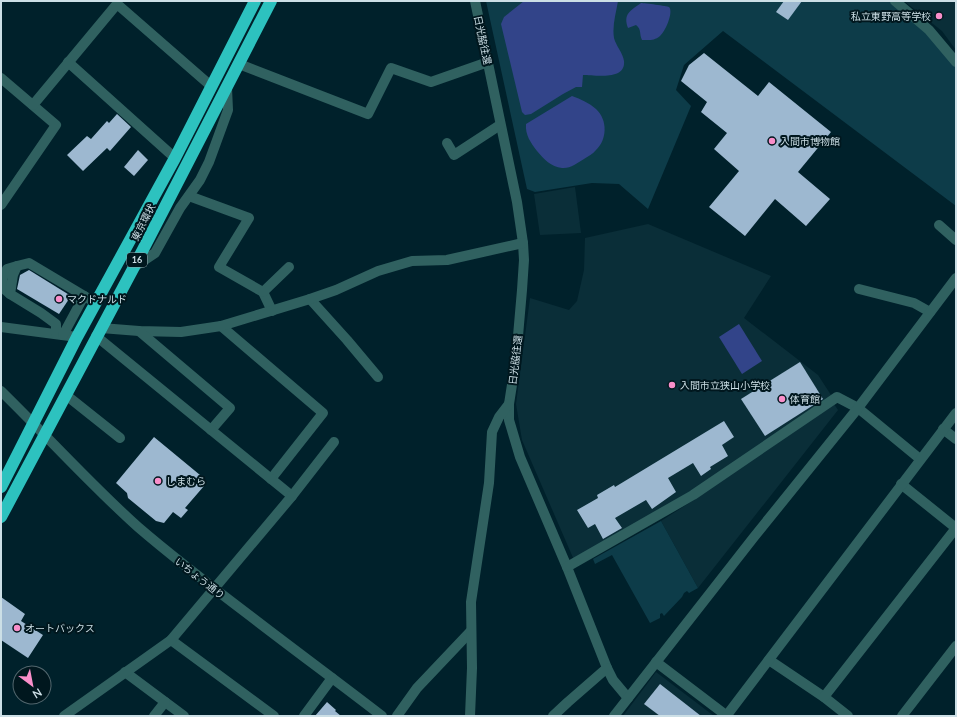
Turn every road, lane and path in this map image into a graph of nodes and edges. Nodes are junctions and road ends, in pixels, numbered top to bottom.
1 (255, 1) edge
2 (271, 1) edge
3 (475, 1) edge
4 (894, 1) edge
5 (125, 5) edge
6 (68, 62) junction
7 (488, 62) junction
8 (956, 62) edge
9 (239, 64) junction
10 (1, 78) edge
11 (211, 86) junction
12 (227, 88) junction
13 (33, 105) junction
14 (500, 125) junction
15 (447, 143) dead end
16 (176, 158) junction
17 (189, 196) junction
18 (1, 205) edge
19 (939, 225) dead end
20 (956, 240) edge
21 (523, 243) junction
22 (134, 267) junction
23 (289, 267) dead end
24 (956, 278) edge
25 (859, 289) dead end
26 (953, 289) edge
27 (263, 292) junction
28 (84, 296) junction
29 (310, 300) junction
30 (96, 303) junction
31 (272, 311) junction
32 (930, 312) junction
33 (221, 326) junction
34 (1, 327) edge
35 (139, 331) junction
36 (99, 332) junction
37 (59, 335) junction
38 (77, 337) junction
39 (378, 377) dead end
40 (1, 391) edge
41 (66, 395) junction
42 (508, 404) junction
43 (858, 408) junction
44 (956, 413) edge
45 (34, 423) junction
46 (943, 429) junction
47 (211, 430) junction
48 (45, 435) junction
49 (120, 438) dead end
50 (956, 439) edge
51 (334, 442) dead end
52 (920, 460) junction
53 (271, 479) junction
54 (901, 484) junction
55 (1, 487) edge
56 (292, 496) junction
57 (1, 518) edge
58 (956, 528) edge
59 (567, 567) junction
60 (215, 589) junction
61 (471, 631) junction
62 (171, 640) junction
63 (956, 646) edge
64 (769, 660) junction
65 (656, 662) junction
66 (607, 668) junction
67 (124, 672) junction
68 (332, 678) junction
69 (824, 697) junction
70 (628, 698) junction
71 (165, 702) junction
72 (64, 716) edge
73 (154, 716) edge
74 (184, 716) edge
75 (274, 716) edge
76 (304, 716) edge
77 (382, 716) edge
78 (397, 716) edge
79 (470, 716) edge
80 (553, 716) edge
81 (614, 716) edge
82 (727, 716) edge
83 (848, 716) edge
84 (902, 716) edge

1 - 11 highway, 東京環状 / 16
2 - 9 highway, 東京環状 / 16
3 - 7 street, 日光脇往還
4 - 8 street
5 - 6 street
5 - 11 street
6 - 13 street
6 - 16 street
7 - 9 street
7 - 14 street, 日光脇往還
9 - 12 highway, 東京環状 / 16
10 - 13 street
11 - 16 highway, 東京環状 / 16
12 - 17 street
12 - 22 highway, 東京環状 / 16
13 - 18 street
14 - 15 street
14 - 21 street, 日光脇往還
16 - 30 highway, 東京環状 / 16
17 - 22 street
17 - 27 street
19 - 20 street
21 - 29 street
21 - 42 street, 日光脇往還
22 - 36 highway, 東京環状 / 16
23 - 27 street
24 - 26 street
25 - 32 street
26 - 32 street
27 - 31 street
28 - 30 street
28 - 37 street
28 - 37 street
29 - 31 street
29 - 39 street
30 - 38 highway, 東京環状 / 16
31 - 33 street
32 - 43 street
33 - 35 street
33 - 53 street
34 - 37 street
35 - 36 street
35 - 47 street
36 - 41 highway, 東京環状 / 16
36 - 47 street
37 - 38 street
38 - 45 highway, 東京環状 / 16
40 - 45 street, いちょう通り
41 - 48 highway, 東京環状 / 16
41 - 49 street
42 - 59 street, 日光脇往還
42 - 61 street
43 - 52 street
43 - 59 street
43 - 65 street
44 - 46 street
45 - 48 street, いちょう通り
45 - 55 highway, 東京環状 / 16
46 - 50 street
46 - 52 street
47 - 53 street
48 - 57 highway, 東京環状 / 16
48 - 60 street, いちょう通り
51 - 56 street
52 - 54 street
53 - 56 street
54 - 58 street
54 - 64 street
56 - 60 street
58 - 69 street
59 - 66 street, 日光脇往還
60 - 62 street
60 - 68 street, いちょう通り
61 - 78 street
61 - 79 street
62 - 67 street
62 - 75 street
63 - 84 street
64 - 69 street
64 - 82 street
65 - 70 street
65 - 82 street
66 - 70 street, 日光脇往還
66 - 80 street
67 - 71 street
67 - 72 street
68 - 76 street
68 - 77 street, いちょう通り
69 - 83 street
70 - 81 street
71 - 73 street
71 - 74 street

